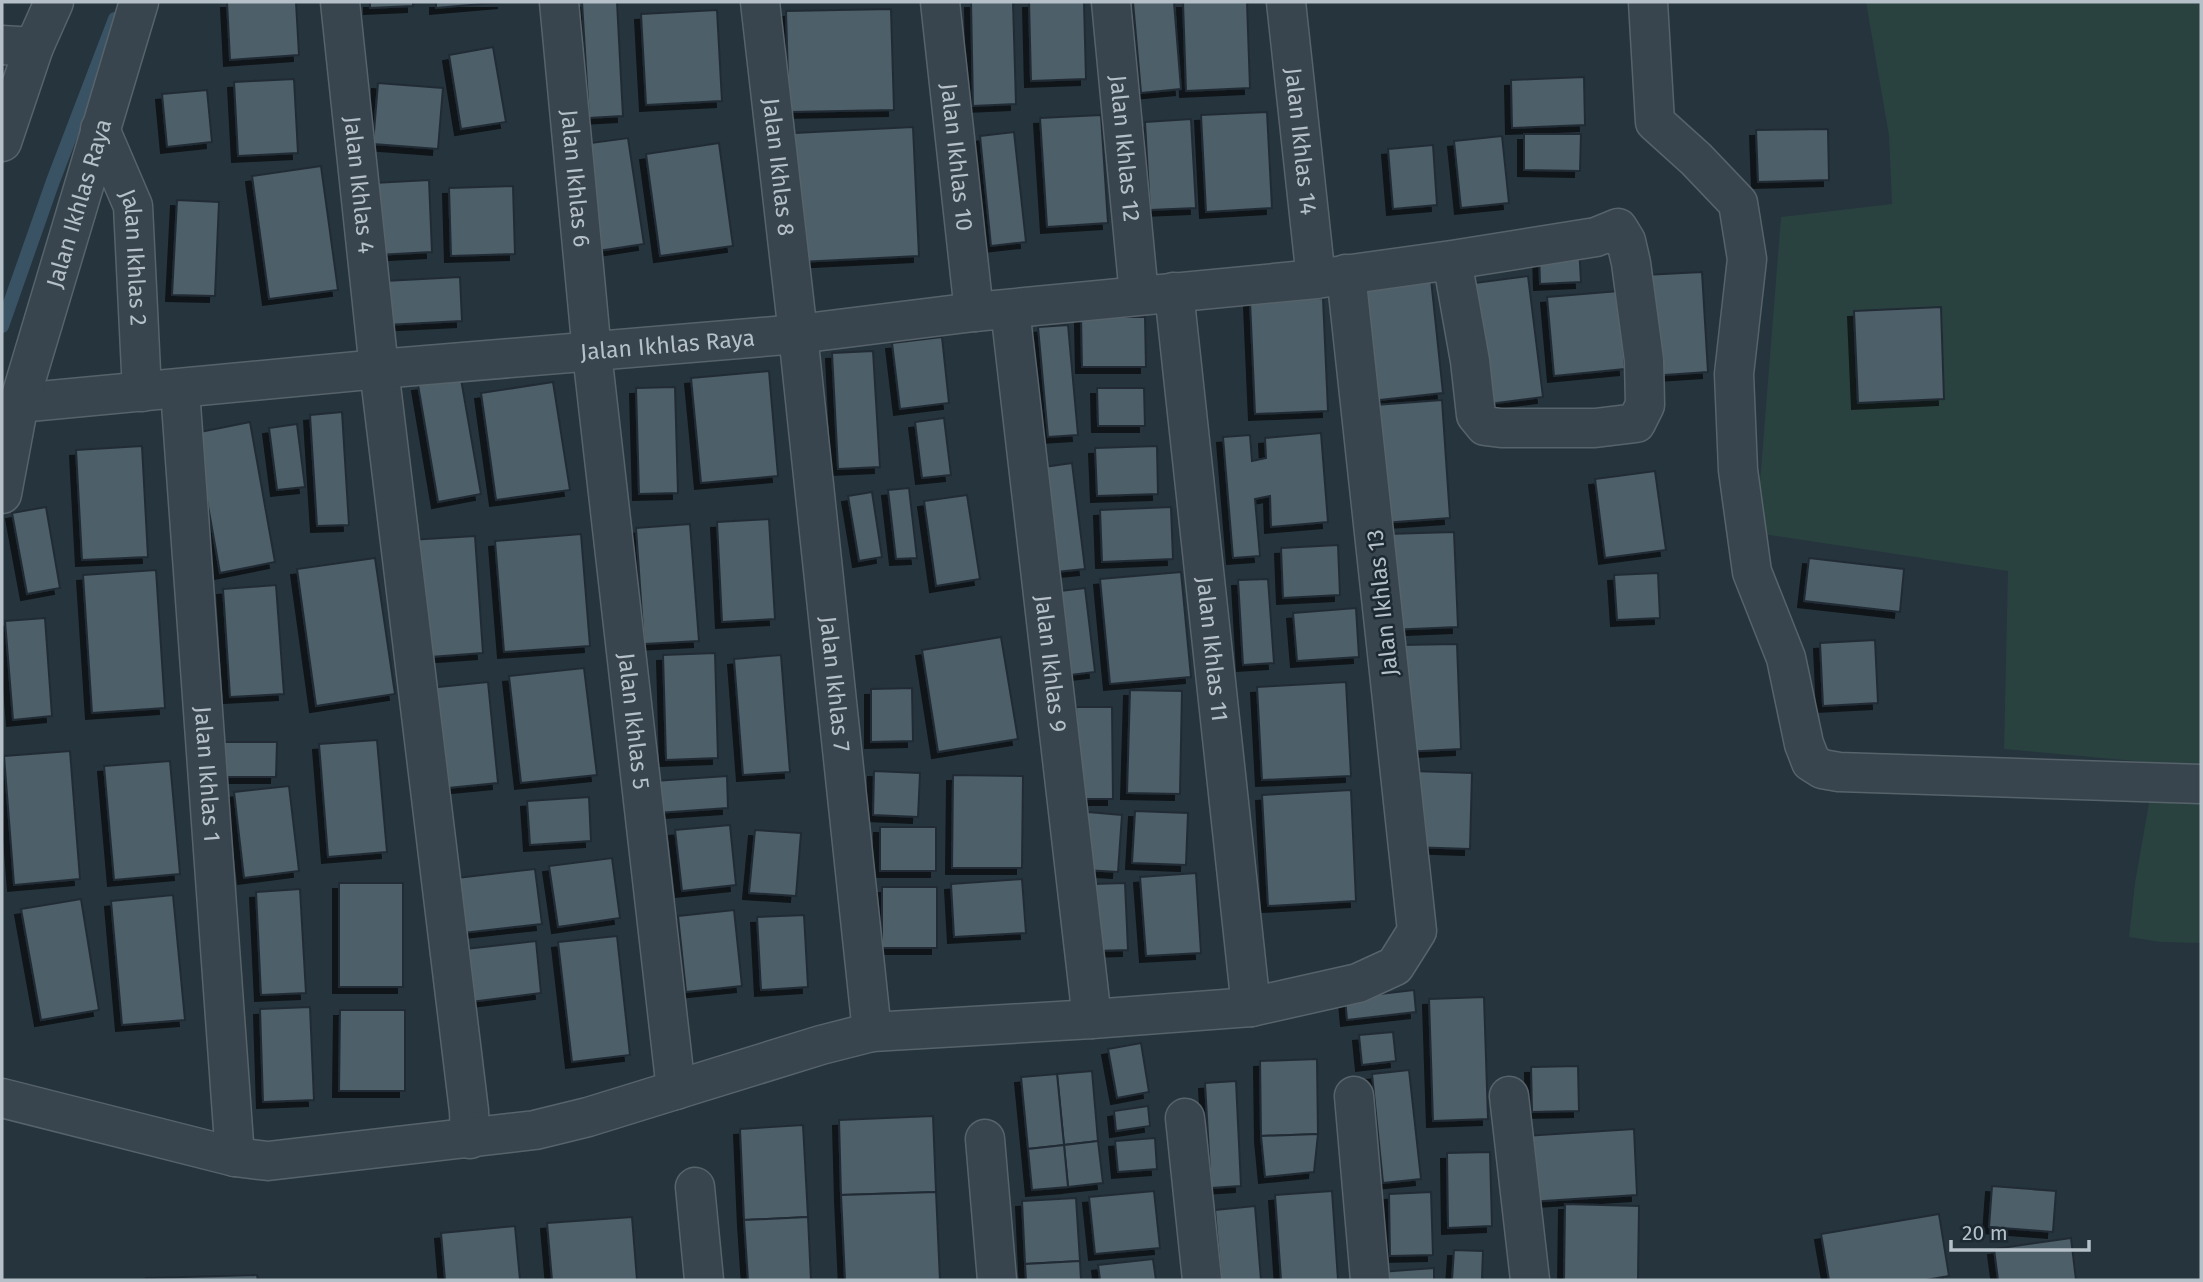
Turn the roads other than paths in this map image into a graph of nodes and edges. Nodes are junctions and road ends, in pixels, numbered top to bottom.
1 (54, 2) edge
2 (139, 2) edge
3 (340, 2) edge
4 (559, 2) edge
5 (760, 2) edge
6 (940, 2) edge
7 (1111, 2) edge
8 (1286, 2) edge
9 (1648, 2) edge
10 (18, 46) edge
11 (100, 128) junction
12 (2, 142) edge
13 (1452, 260) junction
14 (1331, 277) junction
15 (1156, 293) junction
16 (992, 310) junction
17 (798, 334) junction
18 (592, 353) junction
19 (379, 369) junction
20 (180, 390) junction
21 (142, 392) junction
22 (19, 403) junction
23 (2, 494) edge
24 (2201, 784) edge
25 (1251, 1006) junction
26 (1092, 1019) junction
27 (872, 1032) junction
28 (676, 1090) junction
29 (1354, 1096) dead end
30 (1509, 1096) dead end
31 (2, 1098) edge
32 (1185, 1118) dead end
33 (470, 1139) junction
34 (985, 1139) dead end
35 (235, 1157) junction
36 (695, 1187) dead end
37 (704, 1280) edge
38 (998, 1280) edge
39 (1202, 1280) edge
40 (1370, 1280) edge
41 (1530, 1280) edge

1 - 10 street
2 - 11 street, Jalan Ikhlas Raya
3 - 19 street, Jalan Ikhlas 4
4 - 18 street, Jalan Ikhlas 6
5 - 17 street, Jalan Ikhlas 8
6 - 16 street, Jalan Ikhlas 10
7 - 15 street, Jalan Ikhlas 12
8 - 14 street, Jalan Ikhlas 14
9 - 24 street
10 - 12 street
11 - 21 street, Jalan Ikhlas 2
11 - 22 street, Jalan Ikhlas Raya
13 - 13 street, Jalan Ikhlas Raya
13 - 14 street, Jalan Ikhlas Raya
14 - 15 street, Jalan Ikhlas Raya
14 - 25 street, Jalan Ikhlas 13
15 - 16 street, Jalan Ikhlas Raya
15 - 25 street, Jalan Ikhlas 11
16 - 17 street, Jalan Ikhlas Raya
16 - 26 street, Jalan Ikhlas 9
17 - 18 street, Jalan Ikhlas Raya
17 - 27 street, Jalan Ikhlas 7
18 - 19 street, Jalan Ikhlas Raya
18 - 28 street, Jalan Ikhlas 5
19 - 20 street, Jalan Ikhlas Raya
19 - 33 street, Jalan Ikhlas 4
20 - 21 street, Jalan Ikhlas Raya
20 - 35 street, Jalan Ikhlas 1
21 - 22 street, Jalan Ikhlas Raya
22 - 23 street, Jalan Ikhlas Raya
25 - 26 street
26 - 27 street
27 - 28 street
28 - 33 street
29 - 40 street
30 - 41 street
31 - 35 street
32 - 39 street
33 - 35 street
34 - 38 street
36 - 37 street

